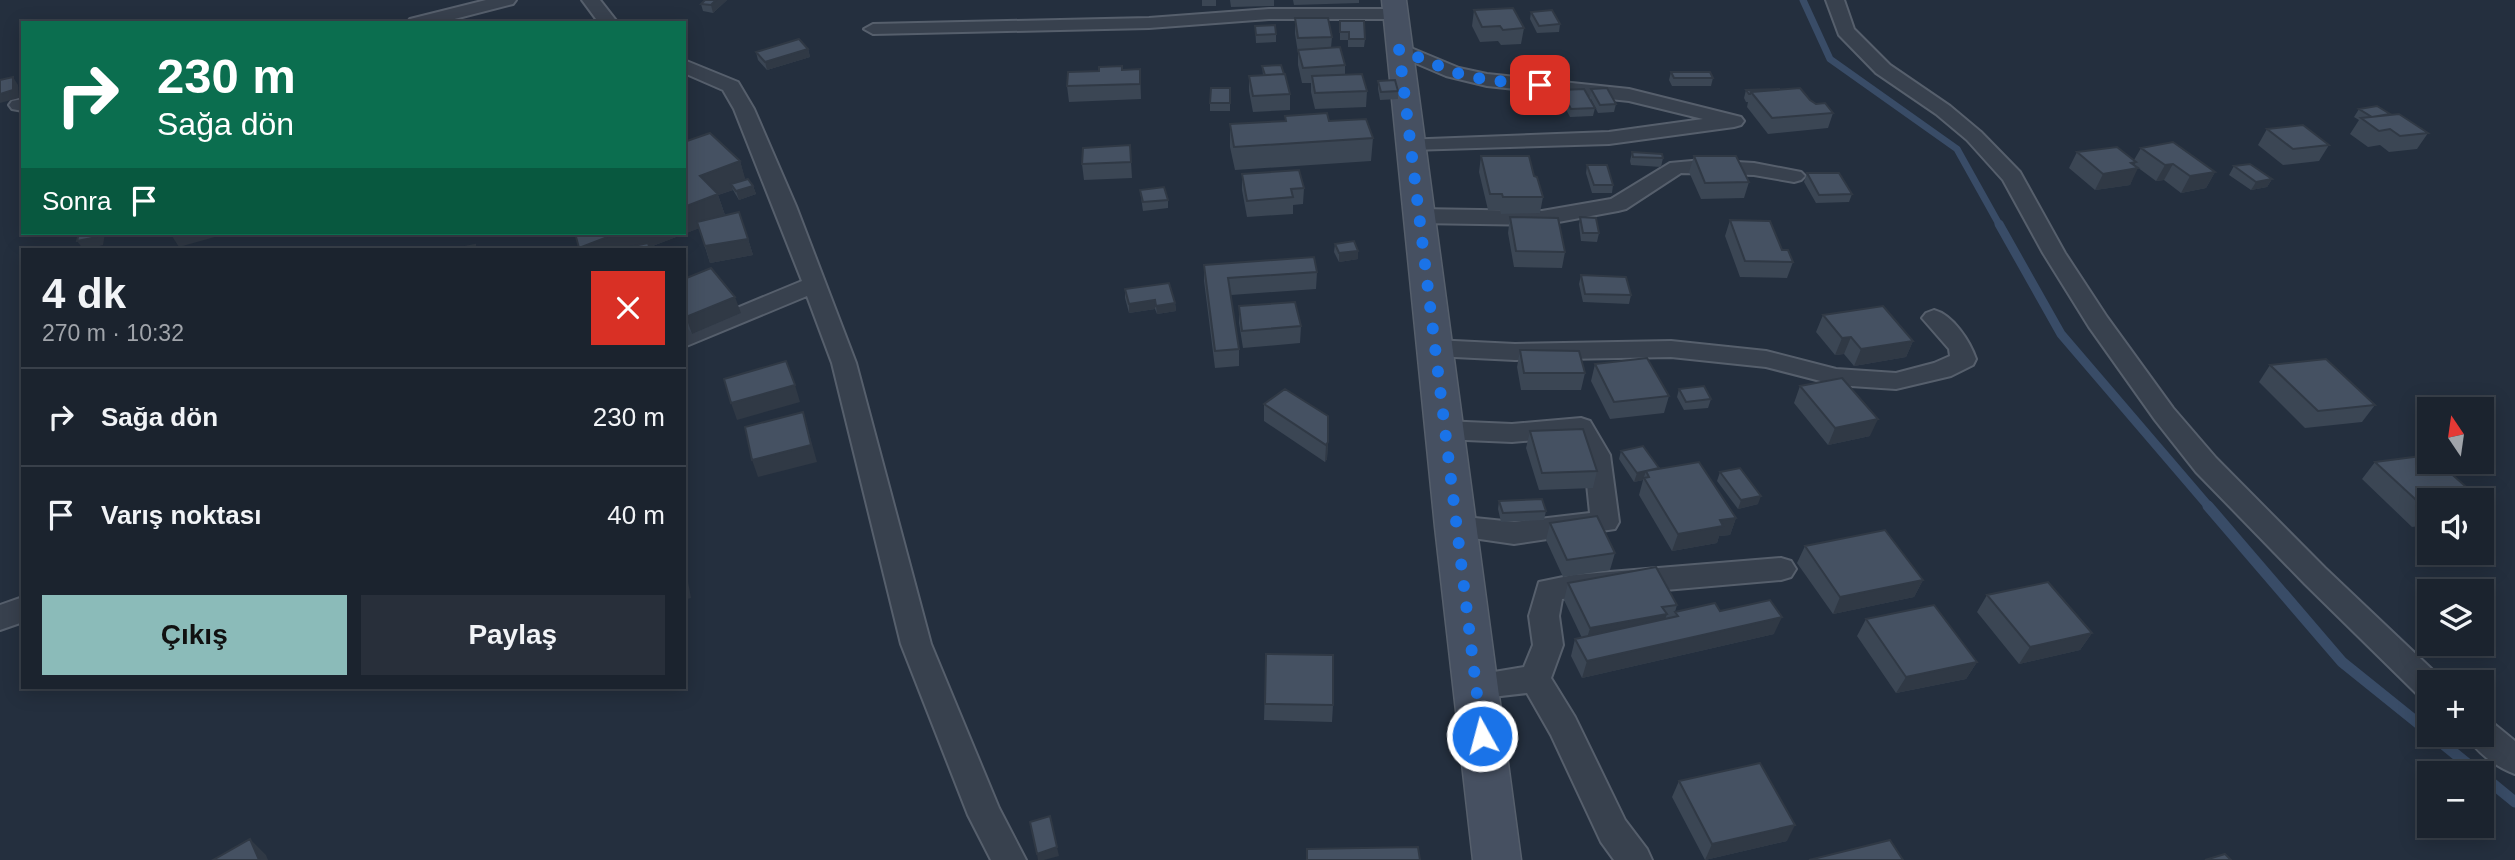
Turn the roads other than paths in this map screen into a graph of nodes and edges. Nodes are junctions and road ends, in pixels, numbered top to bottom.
1 (507, 0) edge
2 (591, 0) edge
3 (1835, 0) edge
4 (424, 21) edge
5 (607, 21) edge
6 (1396, 21) edge
7 (873, 29) dead end
8 (686, 67) edge
9 (1410, 144) junction
10 (1794, 176) dead end
11 (1418, 216) junction
12 (815, 284) junction
13 (1934, 318) dead end
14 (686, 338) edge
15 (1434, 348) junction
16 (1443, 430) junction
17 (1455, 527) junction
18 (1780, 569) dead end
19 (21, 610) edge
20 (0, 618) edge
21 (2417, 674) edge
22 (1535, 679) junction
23 (1475, 686) junction
24 (2494, 743) edge
25 (2515, 760) edge
26 (1009, 860) edge
27 (1497, 860) edge
28 (1635, 860) edge

1 - 4 street
2 - 5 street
3 - 21 street
6 - 7 street
6 - 9 main road
6 - 9 street
8 - 12 street
9 - 11 main road
10 - 11 street
11 - 15 main road
12 - 14 street
12 - 26 street
13 - 15 street
15 - 16 main road
16 - 17 main road
16 - 17 street
17 - 23 main road
18 - 22 street
19 - 20 street
22 - 23 street
22 - 28 street
23 - 27 main road
24 - 25 street

